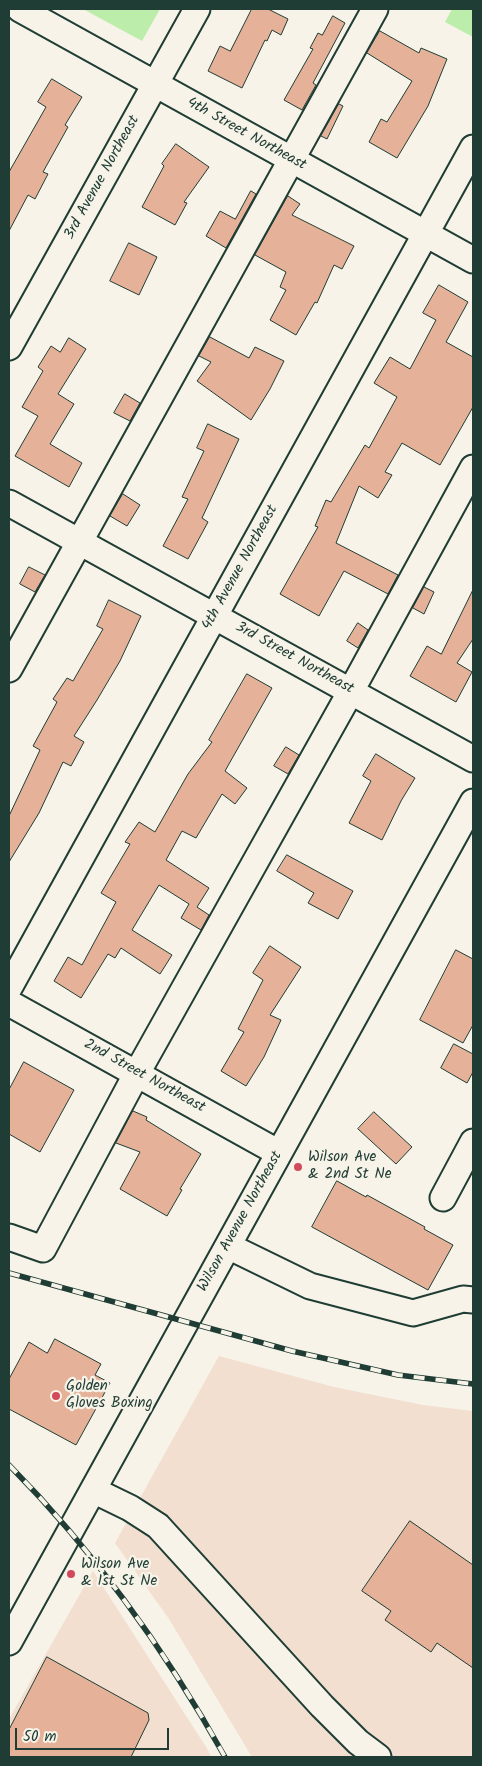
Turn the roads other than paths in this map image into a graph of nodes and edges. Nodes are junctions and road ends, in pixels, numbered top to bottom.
1 (20, 9) edge
2 (197, 9) edge
3 (375, 9) edge
4 (156, 84) junction
5 (473, 148) edge
6 (292, 160) junction
7 (425, 233) junction
8 (473, 260) edge
9 (9, 348) edge
10 (473, 468) edge
11 (9, 503) edge
12 (79, 541) junction
13 (215, 616) junction
14 (9, 669) edge
15 (351, 691) junction
16 (473, 759) edge
17 (473, 802) edge
18 (9, 988) edge
19 (9, 1002) edge
20 (137, 1073) junction
21 (473, 1142) edge
22 (278, 1153) junction
23 (443, 1198) dead end
24 (9, 1237) edge
25 (228, 1246) junction
26 (473, 1300) edge
27 (93, 1490) junction
28 (9, 1642) edge
29 (378, 1757) edge

1 - 4 street, 4th Street Northeast
2 - 4 street, 3rd Avenue Northeast
3 - 6 street
4 - 6 street, 4th Street Northeast
4 - 9 street, 3rd Avenue Northeast
5 - 7 street, 4th Avenue Northeast
6 - 7 street, 4th Street Northeast
6 - 12 street
7 - 8 street, 4th Street Northeast
7 - 13 street, 4th Avenue Northeast
10 - 15 street
11 - 12 street, 3rd Street Northeast
12 - 13 street, 3rd Street Northeast
12 - 14 street
13 - 15 street, 3rd Street Northeast
13 - 18 street, 4th Avenue Northeast
15 - 16 street, 3rd Street Northeast
15 - 20 street
17 - 22 street, Wilson Avenue Northeast
19 - 20 street, 2nd Street Northeast
20 - 22 street, 2nd Street Northeast
20 - 24 street
21 - 23 street
22 - 25 street, Wilson Avenue Northeast
25 - 26 street
25 - 27 street, Wilson Avenue Northeast
27 - 28 street, Wilson Avenue Northeast
27 - 29 street

